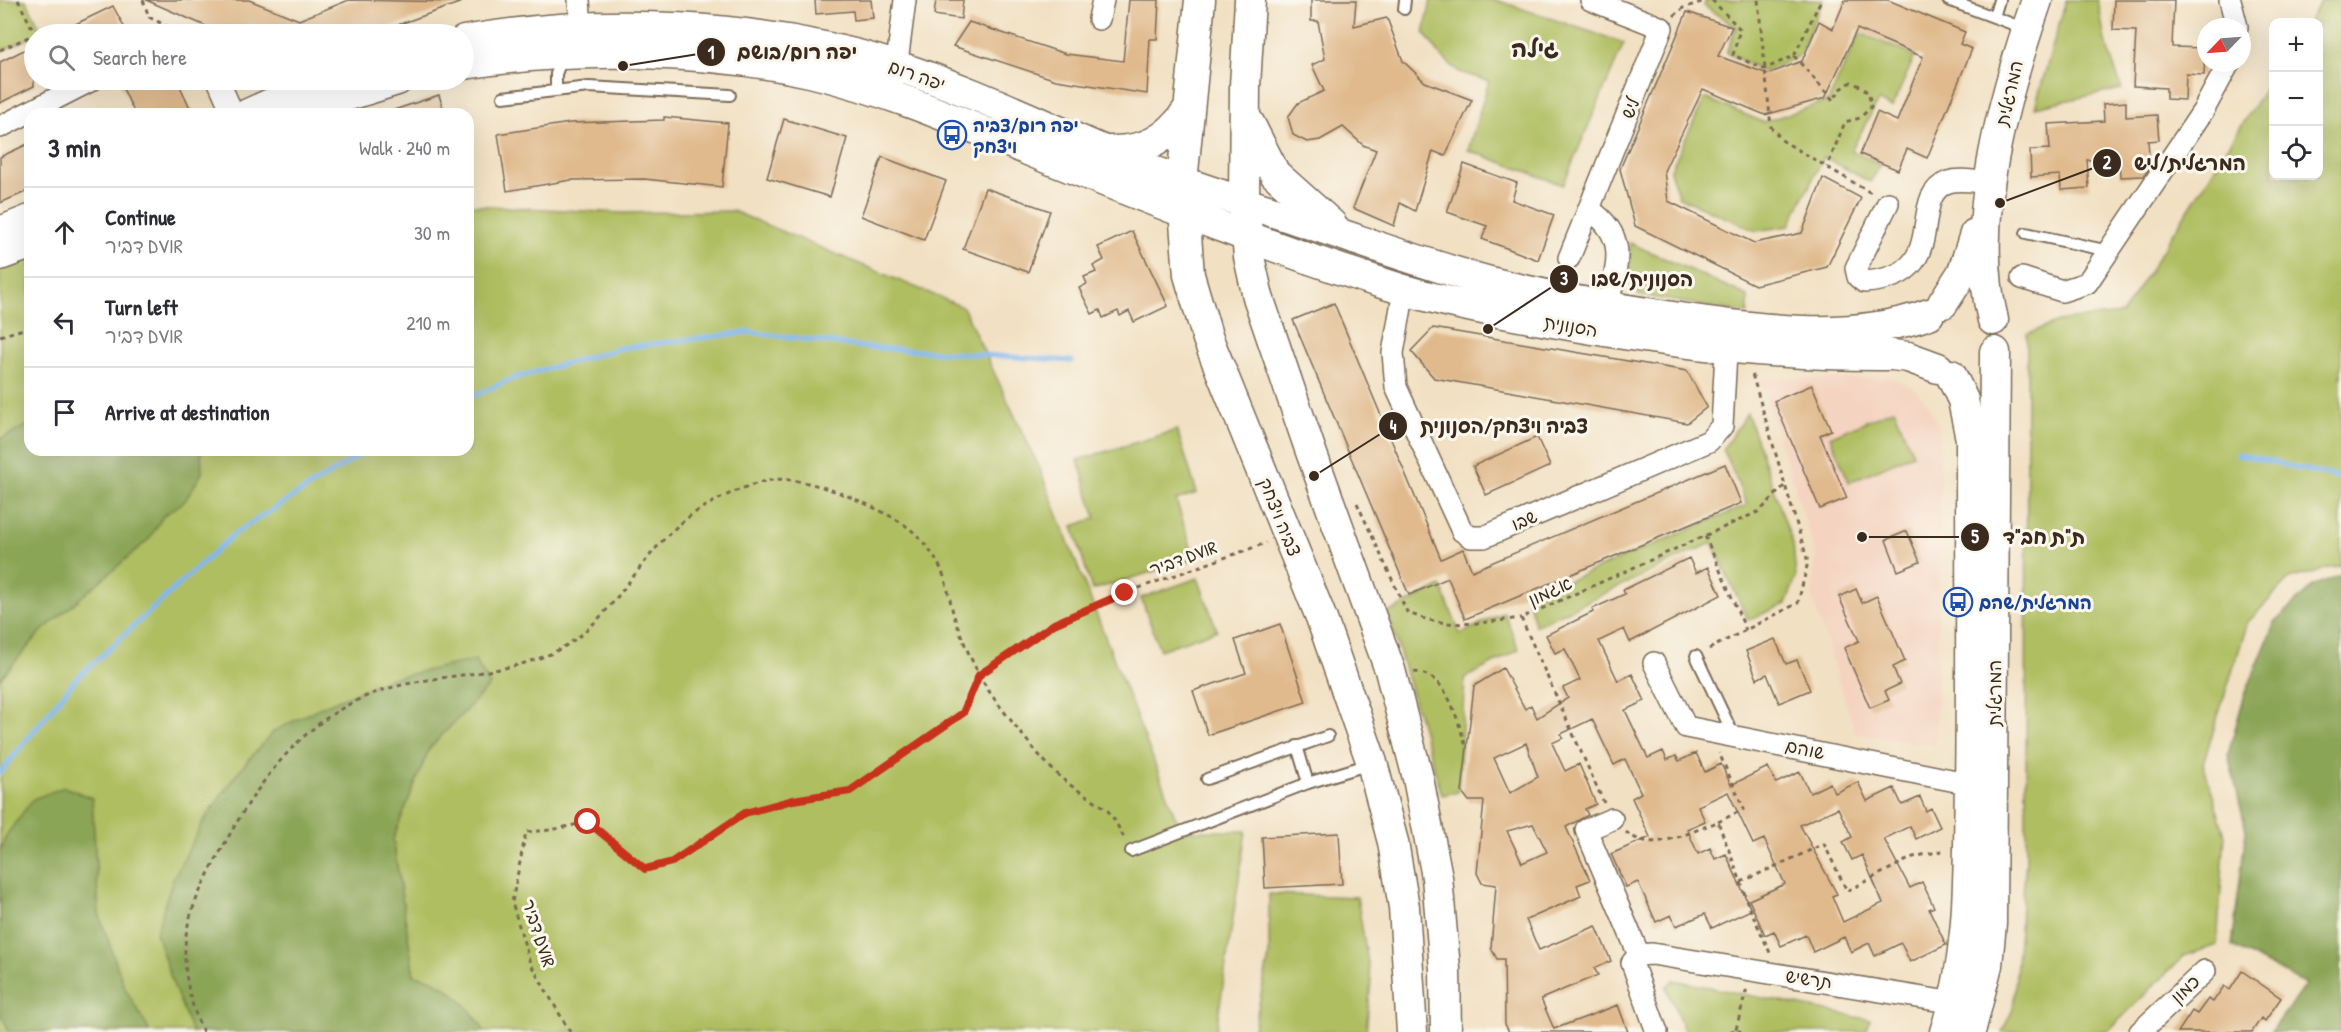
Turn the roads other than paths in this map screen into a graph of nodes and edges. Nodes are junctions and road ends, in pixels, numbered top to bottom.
1 (579, 0) edge
2 (904, 0) edge
3 (1200, 0) edge
4 (1250, 0) edge
5 (1591, 0) edge
6 (1948, 0) edge
7 (1999, 0) edge
8 (2037, 0) edge
9 (2232, 1) edge
10 (1994, 17) junction
11 (2235, 18) edge
12 (2027, 29) junction
13 (474, 41) edge
14 (570, 42) junction
15 (474, 62) edge
16 (897, 67) junction
17 (2224, 72) edge
18 (72, 90) edge
19 (222, 90) edge
20 (302, 90) edge
21 (363, 90) edge
22 (556, 90) junction
23 (730, 95) dead end
24 (891, 96) junction
25 (503, 97) dead end
26 (37, 108) edge
27 (230, 108) edge
28 (261, 108) edge
29 (314, 108) edge
30 (1187, 111) junction
31 (1245, 114) junction
32 (24, 115) edge
33 (0, 127) edge
34 (1106, 151) junction
35 (1182, 182) junction
36 (1990, 186) junction
37 (1244, 202) junction
38 (1888, 203) road end
39 (1589, 209) junction
40 (1182, 212) junction
41 (24, 222) edge
42 (0, 232) edge
43 (2026, 233) dead end
44 (1246, 236) junction
45 (1348, 236) junction
46 (24, 246) edge
47 (2109, 251) junction
48 (0, 255) edge
49 (1569, 258) dead end
50 (2022, 278) dead end
51 (1404, 290) junction
52 (1936, 308) junction
53 (1605, 319) junction
54 (1993, 320) junction
55 (1733, 341) junction
56 (1995, 352) junction
57 (1944, 371) junction
58 (1695, 656) road end
59 (1653, 663) dead end
60 (1733, 734) junction
61 (1328, 736) dead end
62 (1297, 746) junction
63 (1372, 763) junction
64 (1207, 779) dead end
65 (1308, 783) junction
66 (1982, 786) junction
67 (1612, 819) road end
68 (1131, 851) road end
69 (1639, 955) junction
70 (2205, 971) dead end
71 (1968, 1014) edge
72 (1412, 1032) edge
73 (1446, 1032) edge
74 (1657, 1032) edge
75 (1945, 1032) edge
76 (2140, 1032) edge

1 - 14 street
2 - 16 street
3 - 30 street, צביה ויצחק
4 - 31 street
5 - 39 street, ליש
6 - 10 lane
7 - 10 lane
8 - 12 street, המרגלית
9 - 11 street
10 - 12 lane
12 - 36 street, המרגלית
13 - 14 street, יפה רום
14 - 15 street, יפה רום
14 - 16 street, יפה רום
14 - 22 lane
14 - 24 street, יפה רום
16 - 24 street
16 - 34 street, יפה רום
17 - 47 street
18 - 26 street
19 - 27 street
20 - 28 street
21 - 29 street
22 - 23 lane
22 - 25 lane
24 - 40 street, יפה רום
30 - 34 street
30 - 35 street, צביה ויצחק
31 - 37 street
31 - 45 street
32 - 33 street
34 - 35 street, יפה רום
35 - 37 street, יפה רום
35 - 40 street, צביה ויצחק
36 - 38 street
36 - 52 street, המרגלית
36 - 54 street, המרגלית
37 - 44 street
37 - 45 street, הסנונית
39 - 49 street, ליש
39 - 53 street
40 - 44 street, הסנונית
40 - 63 street, צביה ויצחק
41 - 42 street
43 - 47 lane
44 - 51 street, הסנונית
44 - 73 street
45 - 53 street, הסנונית
46 - 48 street
47 - 50 street
51 - 53 street, הסנונית
51 - 55 street, שבו
52 - 54 street
52 - 55 street, הסנונית
52 - 57 street
53 - 55 street, הסנונית
54 - 56 street
55 - 57 street, הסנונית
56 - 57 street
56 - 66 street, המרגלית
57 - 66 street, המרגלית
58 - 60 lane
59 - 60 street, שוהם
60 - 66 street, שוהם
61 - 62 lane
62 - 64 lane
62 - 65 lane
63 - 65 lane
63 - 72 street, צביה ויצחק
65 - 68 lane
66 - 71 street, המרגלית
66 - 71 street, המרגלית
67 - 69 street
69 - 71 street, תרשיש
69 - 74 street
70 - 76 street, כמון
71 - 75 street, המרגלית

